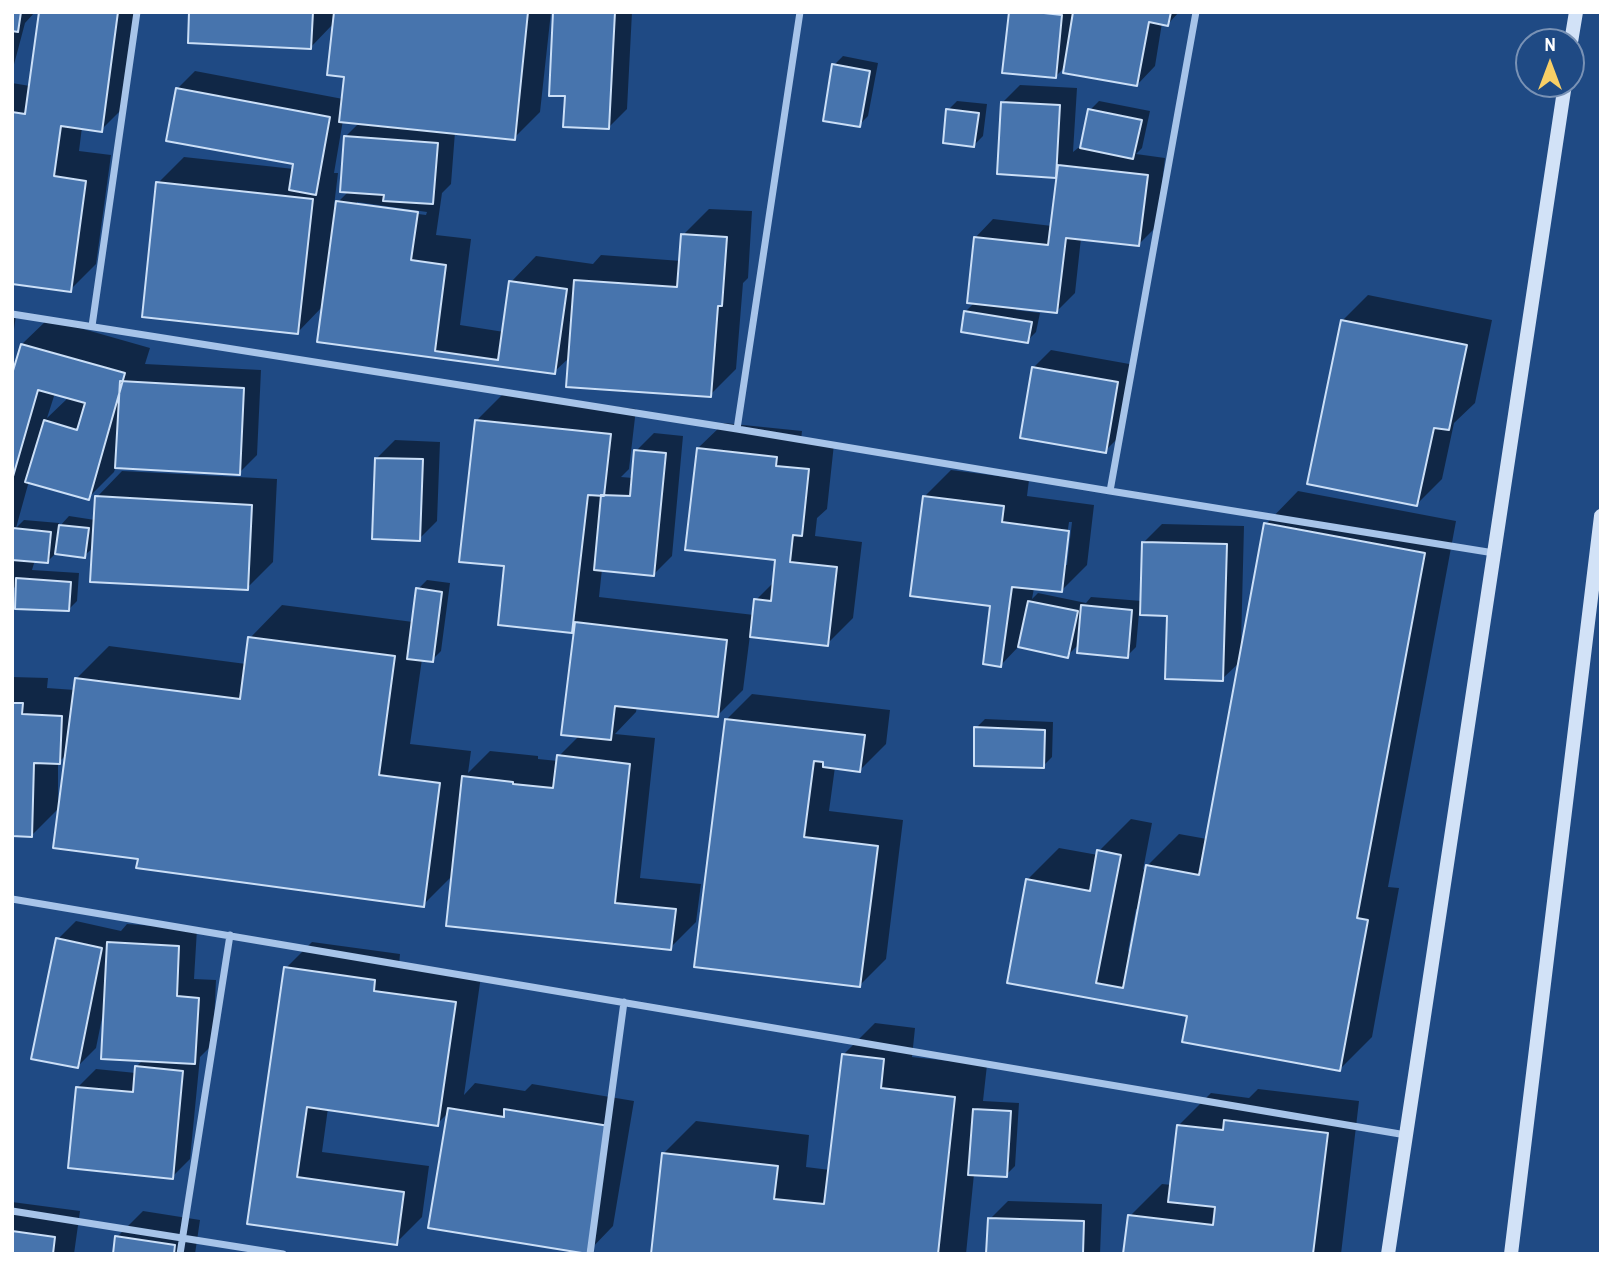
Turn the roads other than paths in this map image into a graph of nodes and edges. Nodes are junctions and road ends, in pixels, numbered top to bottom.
1 (137, 12) edge
2 (800, 12) edge
3 (1196, 12) edge
4 (1563, 98) edge
5 (12, 314) edge
6 (92, 326) junction
7 (737, 429) junction
8 (1110, 491) junction
9 (1601, 516) edge
10 (1494, 553) junction
11 (12, 899) edge
12 (230, 936) junction
13 (624, 1002) junction
14 (1406, 1136) junction
15 (12, 1212) edge
16 (182, 1238) junction
17 (180, 1254) edge
18 (284, 1254) edge
19 (590, 1254) edge
20 (1388, 1254) edge
21 (1511, 1254) edge

1 - 6 street
2 - 7 street
3 - 8 street
4 - 10 main road
5 - 6 street
6 - 7 street
7 - 8 street
8 - 10 street
9 - 21 main road
10 - 14 main road
11 - 12 street
12 - 13 street
12 - 16 street
13 - 14 street
13 - 19 street
14 - 20 main road
15 - 16 street
16 - 17 street
16 - 18 street

